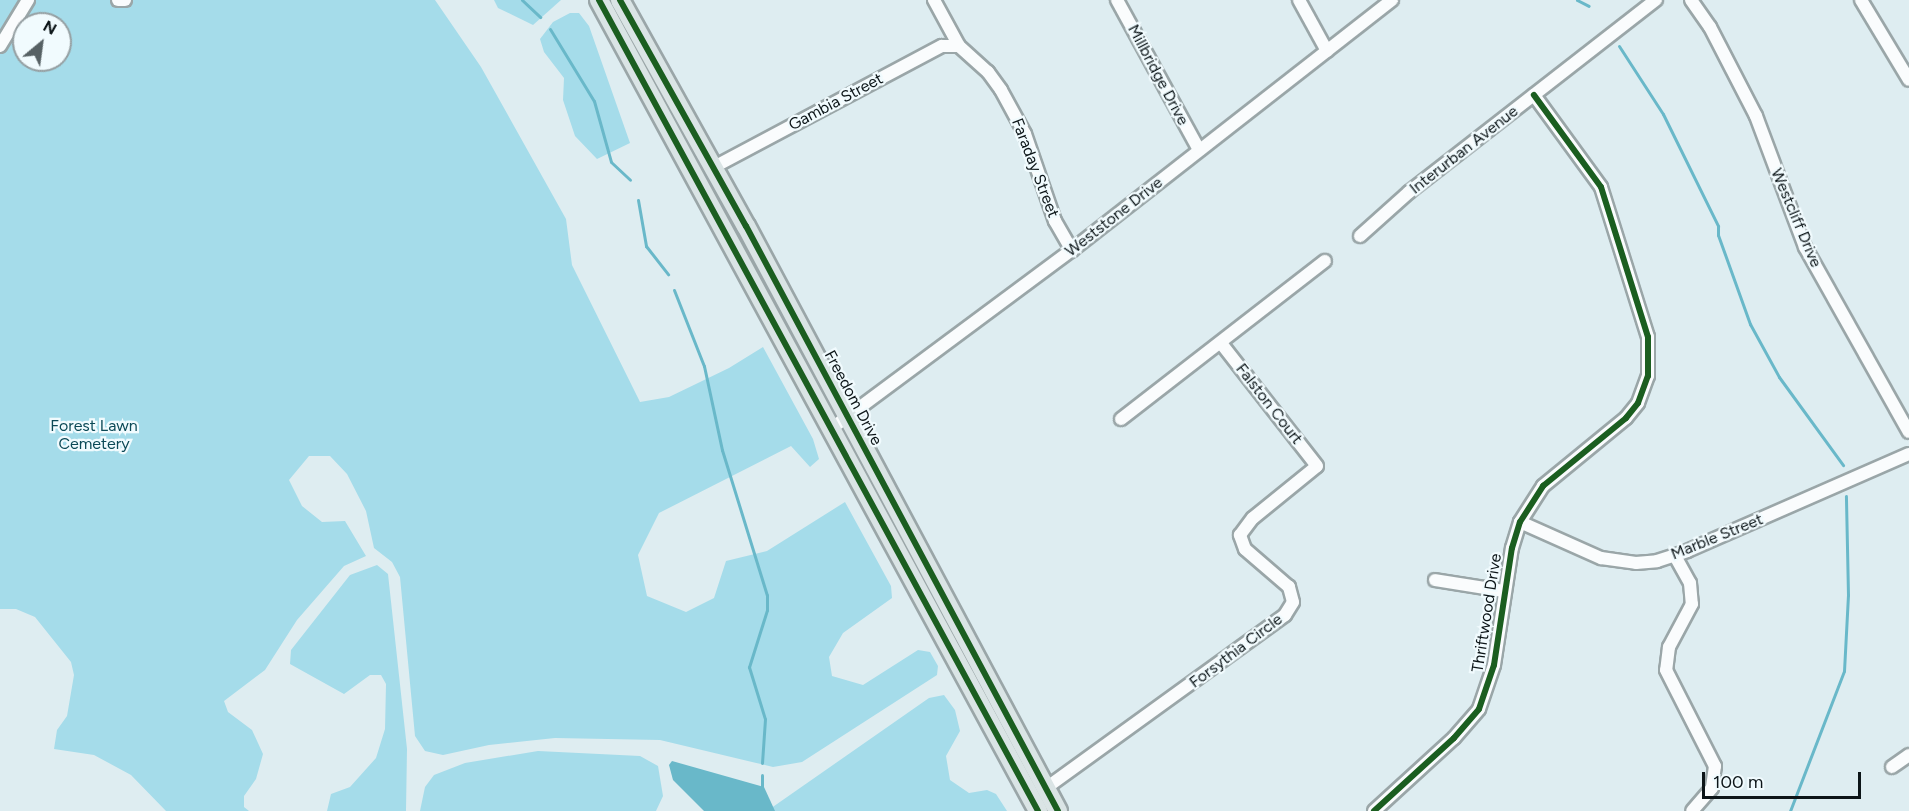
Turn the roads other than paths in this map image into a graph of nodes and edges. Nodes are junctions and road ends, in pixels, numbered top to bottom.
1 (28, 0) edge
2 (118, 0) edge
3 (125, 0) edge
4 (599, 0) edge
5 (620, 0) edge
6 (934, 0) edge
7 (1117, 0) edge
8 (1299, 0) edge
9 (1392, 0) edge
10 (1656, 0) edge
11 (1691, 0) edge
12 (1861, 0) edge
13 (0, 46) edge
14 (959, 46) junction
15 (1327, 51) junction
16 (1907, 73) edge
17 (1534, 95) junction
18 (1199, 150) junction
19 (714, 167) junction
20 (1360, 236) dead end
21 (1072, 250) junction
22 (1325, 261) dead end
23 (1221, 343) junction
24 (848, 417) junction
25 (1121, 419) dead end
26 (832, 428) junction
27 (1909, 432) edge
28 (1909, 454) edge
29 (1317, 466) joint
30 (1520, 522) junction
31 (1675, 556) junction
32 (1435, 580) dead end
33 (1504, 591) junction
34 (1909, 755) edge
35 (1892, 767) dead end
36 (1046, 788) junction
37 (1038, 811) edge
38 (1058, 811) edge
39 (1374, 811) edge
40 (1692, 811) edge

1 - 13 street
2 - 3 street
4 - 26 main road, Freedom Drive
5 - 19 main road, Freedom Drive
6 - 14 street, Faraday Street
7 - 18 street, Millbridge Drive
8 - 15 street
9 - 15 street, Weststone Drive
10 - 17 street, Interurban Avenue
11 - 27 street, Westcliff Drive
12 - 16 street
14 - 19 street, Gambia Street
14 - 21 street, Faraday Street
15 - 18 street, Weststone Drive
17 - 20 street, Interurban Avenue
17 - 30 street, Thriftwood Drive
18 - 21 street, Weststone Drive
19 - 24 main road, Freedom Drive
21 - 24 street, Weststone Drive
22 - 23 street
23 - 25 street
23 - 29 street, Falston Court
24 - 26 street, Weststone Drive
24 - 36 main road, Freedom Drive
26 - 37 main road, Freedom Drive
28 - 31 street, Marble Street
29 - 36 street, Forsythia Circle
30 - 31 street, Marble Street
30 - 33 street, Thriftwood Drive
31 - 40 street
32 - 33 street
33 - 39 street, Thriftwood Drive
34 - 35 street
36 - 38 main road, Freedom Drive

